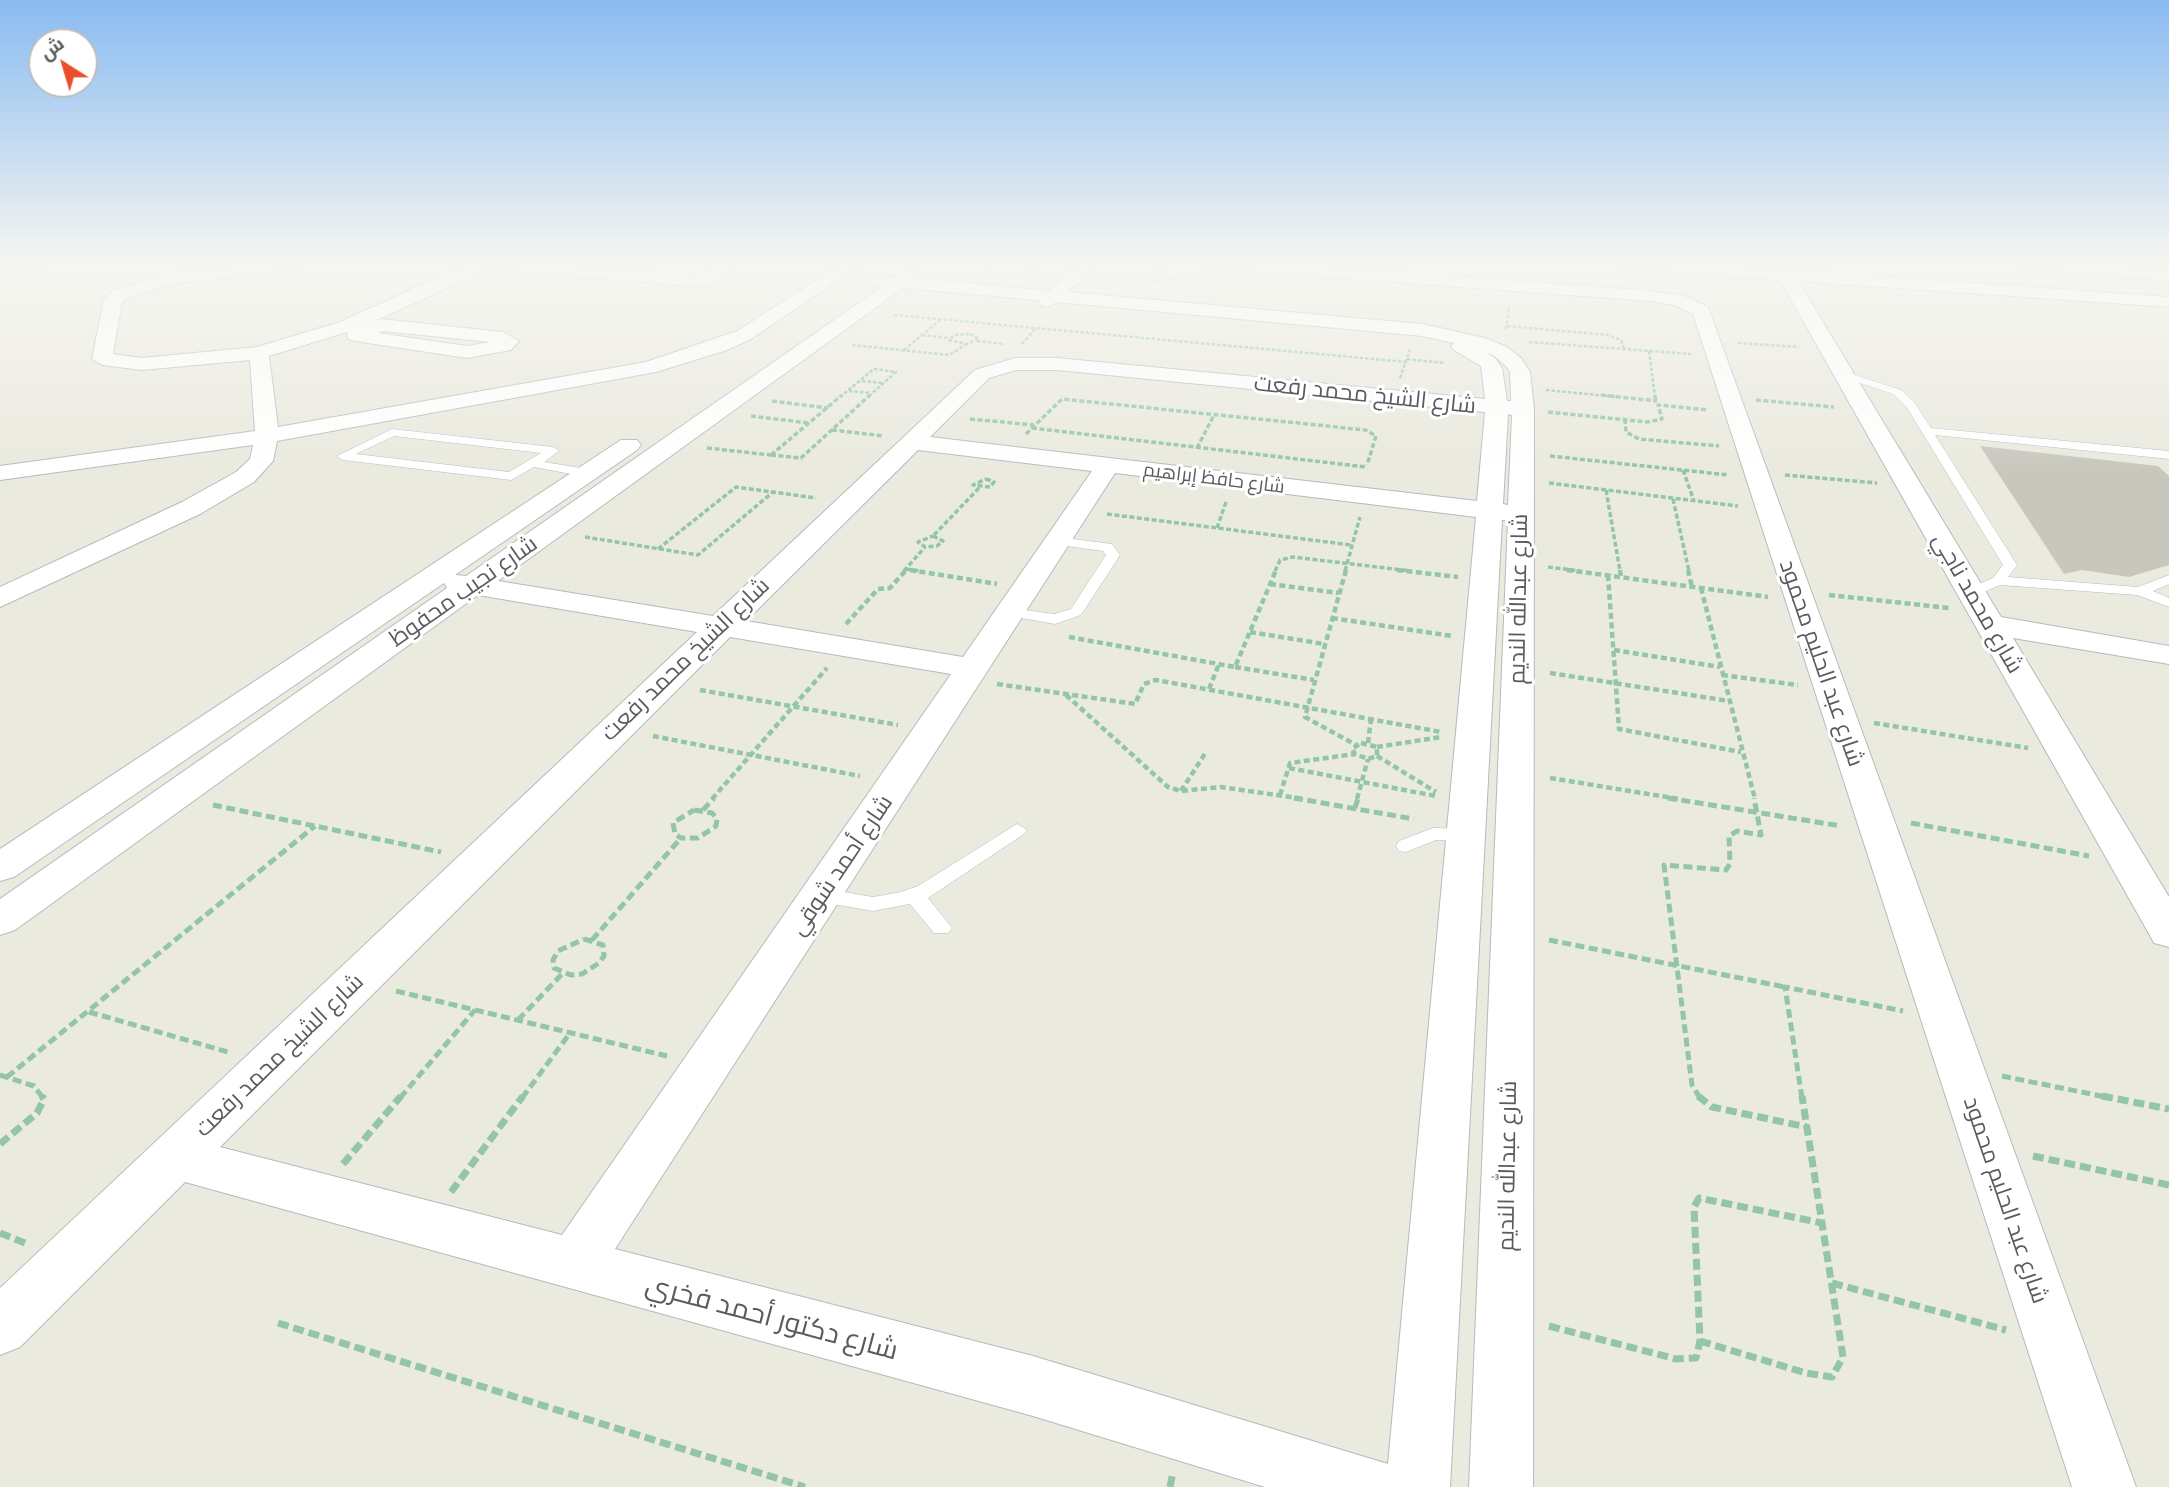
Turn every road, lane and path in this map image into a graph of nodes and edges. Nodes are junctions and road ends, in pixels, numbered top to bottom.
1 (106, 332) edge
2 (339, 332) edge
3 (355, 332) edge
4 (440, 332) edge
5 (751, 332) edge
6 (801, 332) edge
7 (825, 332) edge
8 (925, 332) edge
9 (1029, 332) edge
10 (1258, 332) edge
11 (1258, 332) edge
12 (1409, 332) edge
13 (1579, 332) edge
14 (1709, 332) edge
15 (1819, 332) edge
16 (922, 335) junction
17 (949, 338) junction
18 (816, 341) junction
19 (1518, 341) dead end
20 (967, 344) junction
21 (1020, 346) dead end
22 (1714, 348) junction
23 (1410, 349) junction
24 (1624, 349) junction
25 (904, 350) junction
26 (1649, 351) junction
27 (258, 353) junction
28 (1835, 361) junction
29 (861, 381) junction
30 (883, 383) junction
31 (848, 391) junction
32 (872, 393) junction
33 (1393, 397) junction
34 (1514, 401) junction
35 (1657, 403) junction
36 (726, 405) junction
37 (1733, 405) junction
38 (828, 408) junction
39 (1864, 409) junction
40 (938, 415) junction
41 (1214, 415) junction
42 (1625, 419) junction
43 (810, 423) junction
44 (1033, 426) junction
45 (832, 429) junction
46 (1927, 431) junction
47 (267, 436) junction
48 (911, 440) junction
49 (670, 445) junction
50 (1198, 446) junction
51 (1008, 453) junction
52 (771, 455) junction
53 (2167, 457) edge
54 (536, 464) junction
55 (1108, 465) junction
56 (1367, 465) junction
57 (1521, 466) junction
58 (61, 467) junction
59 (1754, 467) junction
60 (1683, 470) junction
61 (0, 472) edge
62 (587, 473) junction
63 (1183, 474) junction
64 (0, 479) edge
65 (1909, 486) junction
66 (979, 488) junction
67 (1606, 490) junction
68 (773, 492) junction
69 (1362, 496) junction
70 (1672, 498) junction
71 (1694, 501) junction
72 (847, 502) junction
73 (1769, 510) junction
74 (1503, 512) junction
75 (1068, 526) junction
76 (547, 531) junction
77 (933, 536) junction
78 (1352, 545) junction
79 (925, 547) junction
80 (657, 549) junction
81 (1518, 563) junction
82 (1346, 564) junction
83 (906, 569) junction
84 (1608, 575) junction
85 (1621, 577) junction
86 (430, 578) junction
87 (2169, 579) edge
88 (1483, 580) junction
89 (1270, 584) junction
90 (471, 585) junction
91 (1692, 587) junction
92 (1701, 588) junction
93 (2140, 591) junction
94 (1339, 593) junction
95 (1799, 597) junction
96 (0, 598) edge
97 (1986, 602) junction
98 (2169, 603) edge
99 (1012, 609) junction
100 (1332, 618) junction
101 (719, 626) junction
102 (1250, 632) junction
103 (1479, 639) junction
104 (1324, 644) junction
105 (837, 645) junction
106 (1614, 650) junction
107 (2169, 655) edge
108 (1219, 664) junction
109 (1235, 667) junction
110 (1720, 667) junction
111 (1516, 668) junction
112 (969, 674) junction
113 (1722, 675) junction
114 (1314, 680) junction
115 (661, 683) junction
116 (1616, 684) junction
117 (1209, 690) junction
118 (1066, 694) junction
119 (1729, 701) junction
120 (1835, 704) junction
121 (793, 706) junction
122 (1307, 706) junction
123 (1371, 719) junction
124 (614, 729) junction
125 (930, 731) junction
126 (1464, 736) junction
127 (1368, 743) junction
128 (1356, 745) junction
129 (1377, 747) junction
130 (1206, 752) dead end
131 (1741, 752) junction
132 (1355, 754) junction
133 (750, 755) junction
134 (2067, 755) junction
135 (1377, 756) junction
136 (1368, 758) junction
137 (1289, 768) junction
138 (1514, 772) junction
139 (1362, 782) junction
140 (896, 783) junction
141 (1181, 791) junction
142 (1280, 795) junction
143 (203, 803) dead end
144 (1355, 808) junction
145 (703, 810) junction
146 (1758, 812) junction
147 (1877, 824) junction
148 (315, 827) junction
149 (1017, 830) dead end
150 (1465, 832) junction
151 (681, 838) junction
152 (1406, 846) dead end
153 (479, 860) junction
154 (0, 867) edge
155 (2146, 874) edge
156 (821, 895) junction
157 (914, 895) junction
158 (0, 920) edge
159 (941, 928) dead end
160 (2169, 932) edge
161 (1512, 933) junction
162 (592, 940) junction
163 (1676, 965) junction
164 (562, 974) junction
165 (355, 981) junction
166 (1785, 987) junction
167 (475, 1010) junction
168 (88, 1011) junction
169 (1944, 1019) junction
170 (517, 1021) junction
171 (570, 1034) junction
172 (269, 1064) junction
173 (707, 1065) junction
174 (1960, 1068) junction
175 (4, 1076) edge
176 (2169, 1110) edge
177 (1807, 1127) junction
178 (0, 1144) edge
179 (1987, 1146) junction
180 (174, 1157) junction
181 (2169, 1185) edge
182 (317, 1194) junction
183 (1822, 1223) junction
184 (427, 1224) junction
185 (574, 1264) junction
186 (1832, 1283) junction
187 (1504, 1314) junction
188 (278, 1324) dead end
189 (0, 1327) edge
190 (1700, 1341) junction
191 (2055, 1342) junction
192 (805, 1487) edge
193 (1367, 1487) edge
194 (1418, 1487) edge
195 (1501, 1487) edge
196 (2104, 1487) edge

1 - 27 street
2 - 27 street
3 - 4 street
5 - 47 street
6 - 62 street, شارع نجيب محفوظ
7 - 18 street, شارع نجيب محفوظ
8 - 16 path
9 - 21 path
10 - 23 street, شارع عبدالله النديم
11 - 23 path
12 - 34 street, شارع عبدالله النديم
13 - 24 path
14 - 22 street, شارع عبد الحليم محمود
15 - 28 street, شارع محمد ناجي
16 - 17 path
16 - 25 path
17 - 20 path
17 - 20 path
18 - 25 path
18 - 36 street, شارع نجيب محفوظ
19 - 24 path
20 - 25 path
22 - 26 path
22 - 28 path
22 - 37 street, شارع عبد الحليم محمود
23 - 33 path
23 - 34 street, شارع عبدالله النديم
24 - 26 path
26 - 35 path
27 - 47 street
28 - 39 street, شارع محمد ناجي
28 - 46 lane
29 - 30 path
29 - 30 path
29 - 31 path
30 - 32 path
31 - 32 path
31 - 38 path
32 - 45 path
33 - 34 street, شارع الشيخ محمد رفعت
33 - 40 street, شارع الشيخ محمد رفعت
34 - 35 path
34 - 42 path
34 - 57 street, شارع عبدالله النديم
34 - 74 street, شارع عبدالله النديم
35 - 37 path
35 - 42 path
36 - 38 path
36 - 43 path
36 - 49 street, شارع نجيب محفوظ
37 - 39 path
37 - 59 street, شارع عبد الحليم محمود
38 - 43 path
39 - 65 street, شارع محمد ناجي
40 - 44 path
40 - 48 street, شارع الشيخ محمد رفعت
41 - 44 path
41 - 50 path
41 - 56 path
42 - 59 path
43 - 52 path
44 - 50 path
44 - 51 path
45 - 48 path
45 - 52 path
46 - 53 lane
46 - 97 lane
47 - 58 street
47 - 96 street
48 - 51 street, شارع حافظ إبراهيم
48 - 72 street, شارع الشيخ محمد رفعت
49 - 52 path
49 - 76 street, شارع نجيب محفوظ
50 - 56 path
50 - 63 path
51 - 55 street, شارع حافظ إبراهيم
54 - 54 lane
54 - 62 lane
55 - 63 street, شارع حافظ إبراهيم
55 - 75 street, شارع أحمد شوقي
56 - 69 path
57 - 60 path
57 - 67 path
57 - 74 street, شارع عبدالله النديم
58 - 61 street
58 - 64 street
59 - 60 path
59 - 65 path
59 - 73 street, شارع عبد الحليم محمود
60 - 71 path
62 - 86 street, شارع نجيب محفوظ
63 - 69 street, شارع حافظ إبراهيم
65 - 97 street, شارع محمد ناجي
66 - 66 path
66 - 77 path
67 - 70 path
67 - 85 path
68 - 72 path
68 - 80 path
68 - 80 path
69 - 74 street, شارع حافظ إبراهيم
69 - 78 path
70 - 71 path
70 - 91 path
71 - 73 path
72 - 101 street, شارع الشيخ محمد رفعت
73 - 95 street, شارع عبد الحليم محمود
74 - 81 street, شارع عبدالله النديم
74 - 88 street, شارع عبدالله النديم
75 - 78 path
75 - 99 street, شارع أحمد شوقي
75 - 99 lane
76 - 80 path
76 - 90 street, شارع نجيب محفوظ
77 - 79 path
77 - 79 path
78 - 82 path
79 - 83 path
81 - 84 path
81 - 111 street, شارع عبدالله النديم
82 - 88 path
82 - 89 path
82 - 94 path
83 - 99 path
83 - 105 path
84 - 85 path
84 - 106 path
85 - 91 path
86 - 90 street
86 - 154 street, شارع نجيب محفوظ
87 - 93 lane
88 - 103 street, شارع عبدالله النديم
89 - 94 path
89 - 102 path
90 - 101 street
90 - 158 street, شارع نجيب محفوظ
91 - 92 path
92 - 95 path
92 - 110 path
93 - 97 lane
93 - 98 lane
94 - 100 path
95 - 97 path
95 - 120 street, شارع عبد الحليم محمود
97 - 107 street
97 - 134 street, شارع محمد ناجي
99 - 108 path
99 - 112 street, شارع أحمد شوقي
100 - 103 path
100 - 104 path
101 - 105 street
101 - 115 street, شارع الشيخ محمد رفعت
102 - 104 path
102 - 109 path
103 - 126 street, شارع عبدالله النديم
104 - 114 path
105 - 112 street
105 - 121 path
106 - 110 path
106 - 116 path
108 - 109 path
108 - 117 path
109 - 114 path
110 - 113 path
111 - 116 path
111 - 138 street, شارع عبدالله النديم
112 - 118 path
112 - 125 street, شارع أحمد شوقي
113 - 119 path
113 - 120 path
114 - 122 path
115 - 121 path
115 - 124 street, شارع الشيخ محمد رفعت
116 - 119 path
116 - 131 path
117 - 118 path
117 - 122 path
118 - 141 path
119 - 131 path
120 - 134 path
120 - 147 street, شارع عبد الحليم محمود
121 - 125 path
121 - 133 path
122 - 123 path
122 - 128 path
123 - 126 path
123 - 127 path
124 - 133 path
124 - 153 street, شارع الشيخ محمد رفعت
125 - 140 street, شارع أحمد شوقي
126 - 129 path
126 - 150 street, شارع عبدالله النديم
127 - 128 path
127 - 129 path
128 - 132 path
129 - 135 path
130 - 141 path
131 - 146 path
132 - 136 path
132 - 137 path
133 - 140 path
133 - 145 path
134 - 155 street, شارع محمد ناجي
135 - 136 path
135 - 139 path
136 - 139 path
137 - 139 path
137 - 142 path
138 - 146 path
138 - 161 street, شارع عبدالله النديم
139 - 144 path
140 - 156 street, شارع أحمد شوقي
141 - 142 path
142 - 144 path
143 - 148 path
144 - 150 path
145 - 151 path
145 - 151 path
146 - 147 path
146 - 163 path
147 - 155 path
147 - 169 street, شارع عبد الحليم محمود
148 - 153 path
148 - 168 path
149 - 157 lane
150 - 152 lane
150 - 194 street, شارع عبدالله النديم
151 - 162 path
153 - 165 street, شارع الشيخ محمد رفعت
155 - 160 street, شارع محمد ناجي
156 - 157 lane
156 - 173 street, شارع أحمد شوقي
157 - 159 lane
161 - 163 path
161 - 187 street, شارع عبدالله النديم
162 - 164 path
162 - 164 path
163 - 166 path
163 - 177 path
164 - 170 path
165 - 167 path
165 - 172 street, شارع الشيخ محمد رفعت
166 - 169 path
166 - 177 path
167 - 170 path
167 - 182 path
168 - 172 path
168 - 175 path
169 - 174 street, شارع عبد الحليم محمود
170 - 171 path
171 - 173 path
171 - 184 path
172 - 180 street, شارع الشيخ محمد رفعت
173 - 185 street, شارع أحمد شوقي
174 - 176 path
174 - 179 street, شارع عبد الحليم محمود
175 - 178 path
177 - 183 path
179 - 181 path
179 - 191 street, شارع عبد الحليم محمود
180 - 182 street, شارع دكتور أحمد فخري
180 - 189 street, شارع الشيخ محمد رفعت
182 - 184 street, شارع دكتور أحمد فخري
183 - 186 path
183 - 190 path
184 - 185 street, شارع دكتور أحمد فخري
185 - 193 street, شارع دكتور أحمد فخري
186 - 190 path
186 - 191 path
187 - 190 path
187 - 195 street, شارع عبدالله النديم
188 - 192 path
191 - 196 street, شارع عبد الحليم محمود

